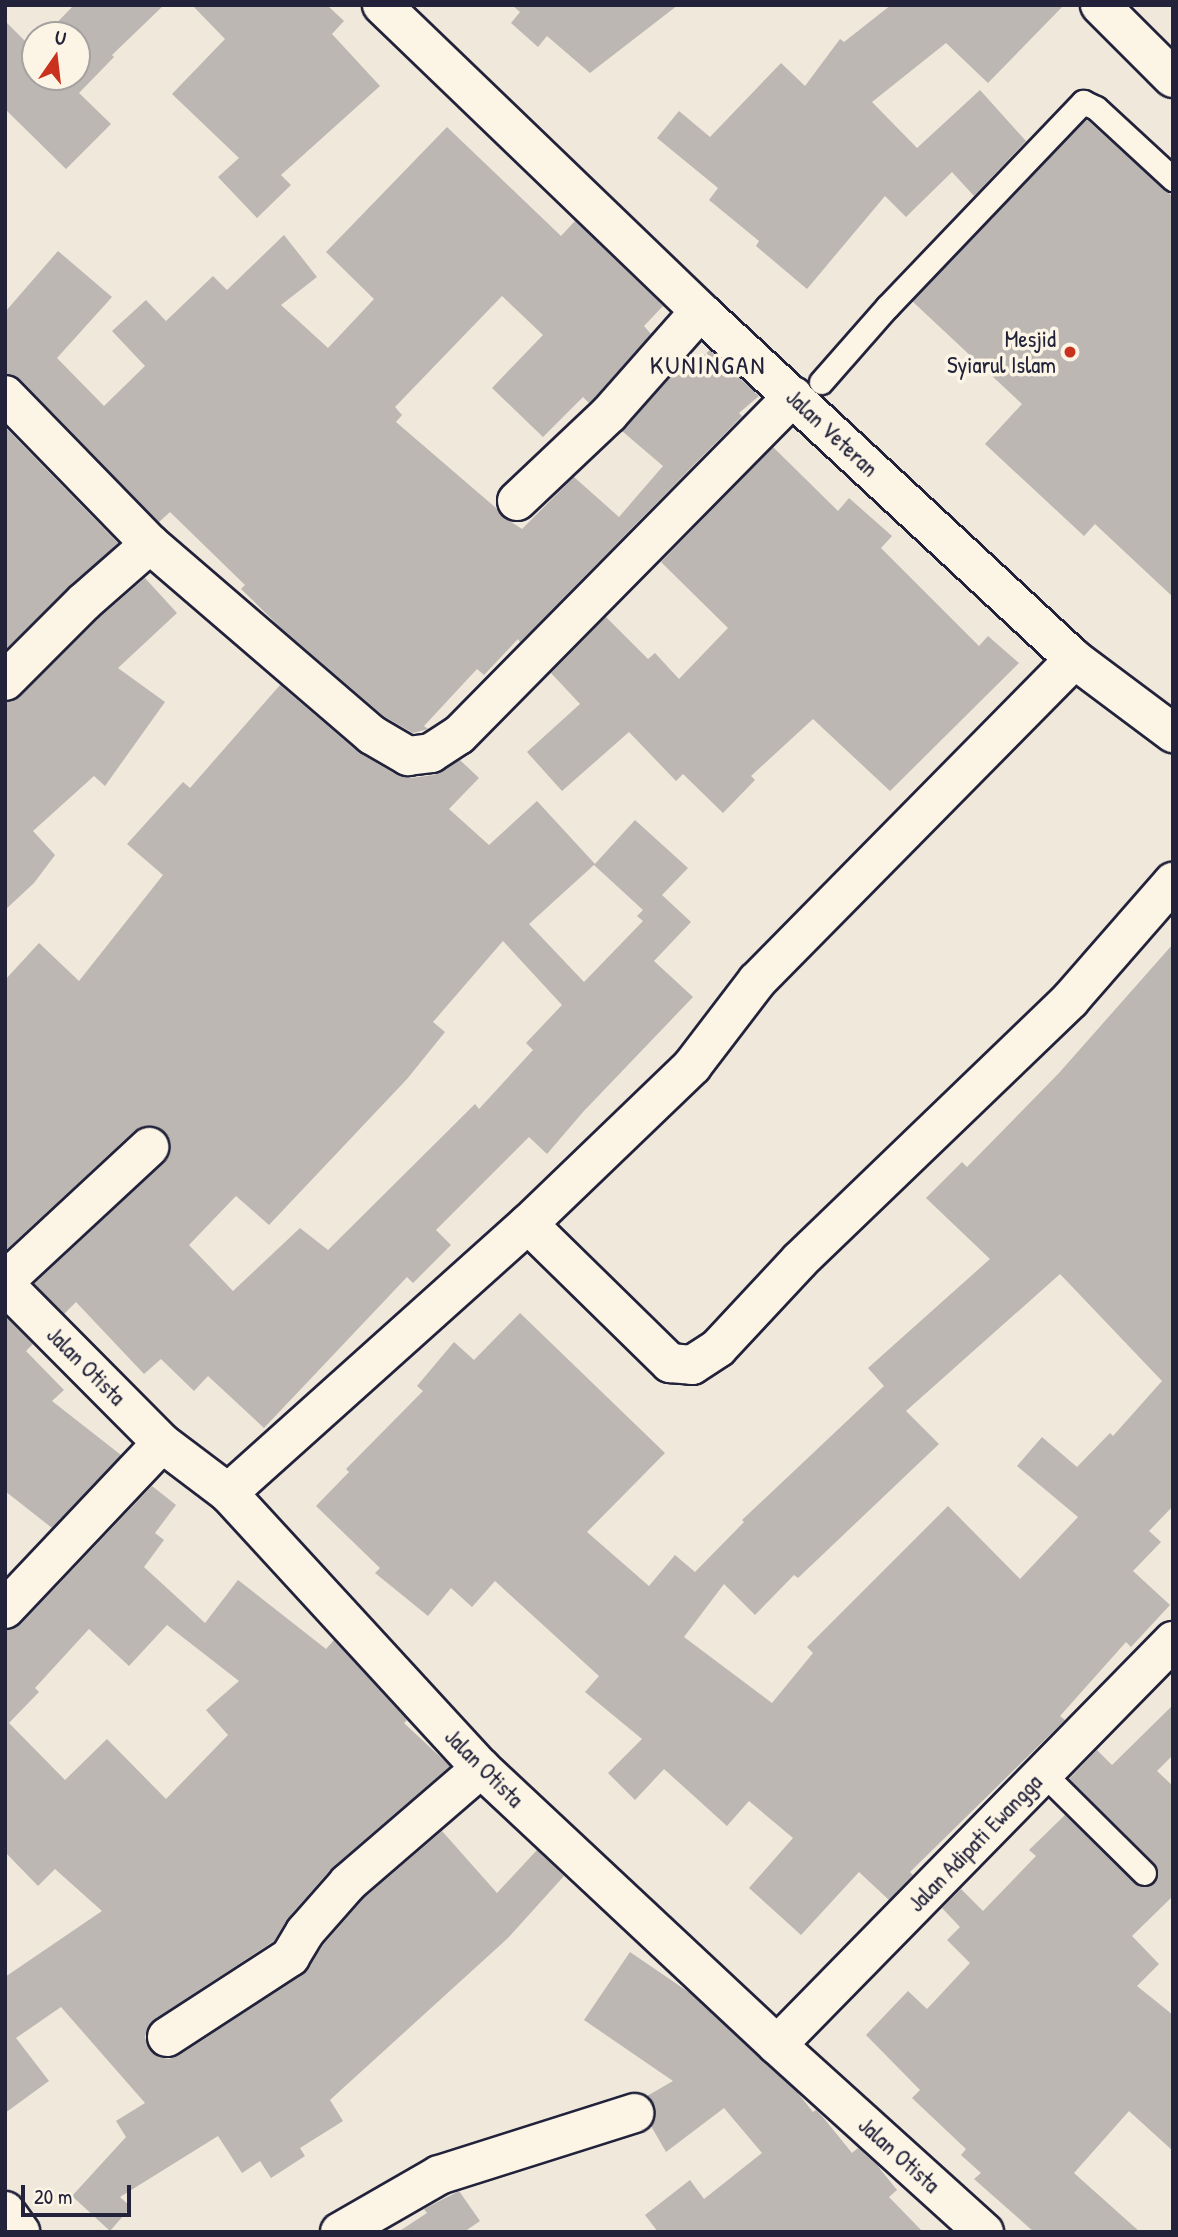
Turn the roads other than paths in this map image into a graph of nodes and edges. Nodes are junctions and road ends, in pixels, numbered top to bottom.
1 (382, 5) edge
2 (1100, 5) edge
3 (1173, 78) edge
4 (1173, 179) edge
5 (699, 311) junction
6 (807, 389) junction
7 (5, 395) edge
8 (517, 500) dead end
9 (150, 544) junction
10 (1074, 659) junction
11 (5, 681) edge
12 (1172, 733) edge
13 (1173, 882) edge
14 (149, 1147) dead end
15 (528, 1224) junction
16 (5, 1283) edge
17 (162, 1443) junction
18 (228, 1493) junction
19 (5, 1609) edge
20 (1173, 1641) edge
21 (481, 1768) junction
22 (1043, 1773) junction
23 (1144, 1873) dead end
24 (167, 2037) dead end
25 (777, 2045) junction
26 (634, 2113) dead end
27 (5, 2211) edge
28 (20, 2232) edge
29 (340, 2232) edge
30 (984, 2232) edge

1 - 5 street, Jalan Veteran
2 - 3 street
4 - 6 lane
5 - 6 street, Jalan Veteran
5 - 8 street
6 - 9 street
6 - 10 street, Jalan Veteran
7 - 9 street
9 - 11 street
10 - 12 street, Jalan Veteran
10 - 15 street
13 - 15 street
14 - 16 street
15 - 18 street
16 - 17 street, Jalan Otista
17 - 18 street, Jalan Otista
17 - 19 street
18 - 21 street, Jalan Otista
20 - 22 street, Jalan Adipati Ewangga
21 - 24 street
21 - 25 street, Jalan Otista
22 - 23 lane
22 - 25 street, Jalan Adipati Ewangga
25 - 30 street, Jalan Otista
26 - 29 street
27 - 28 street

